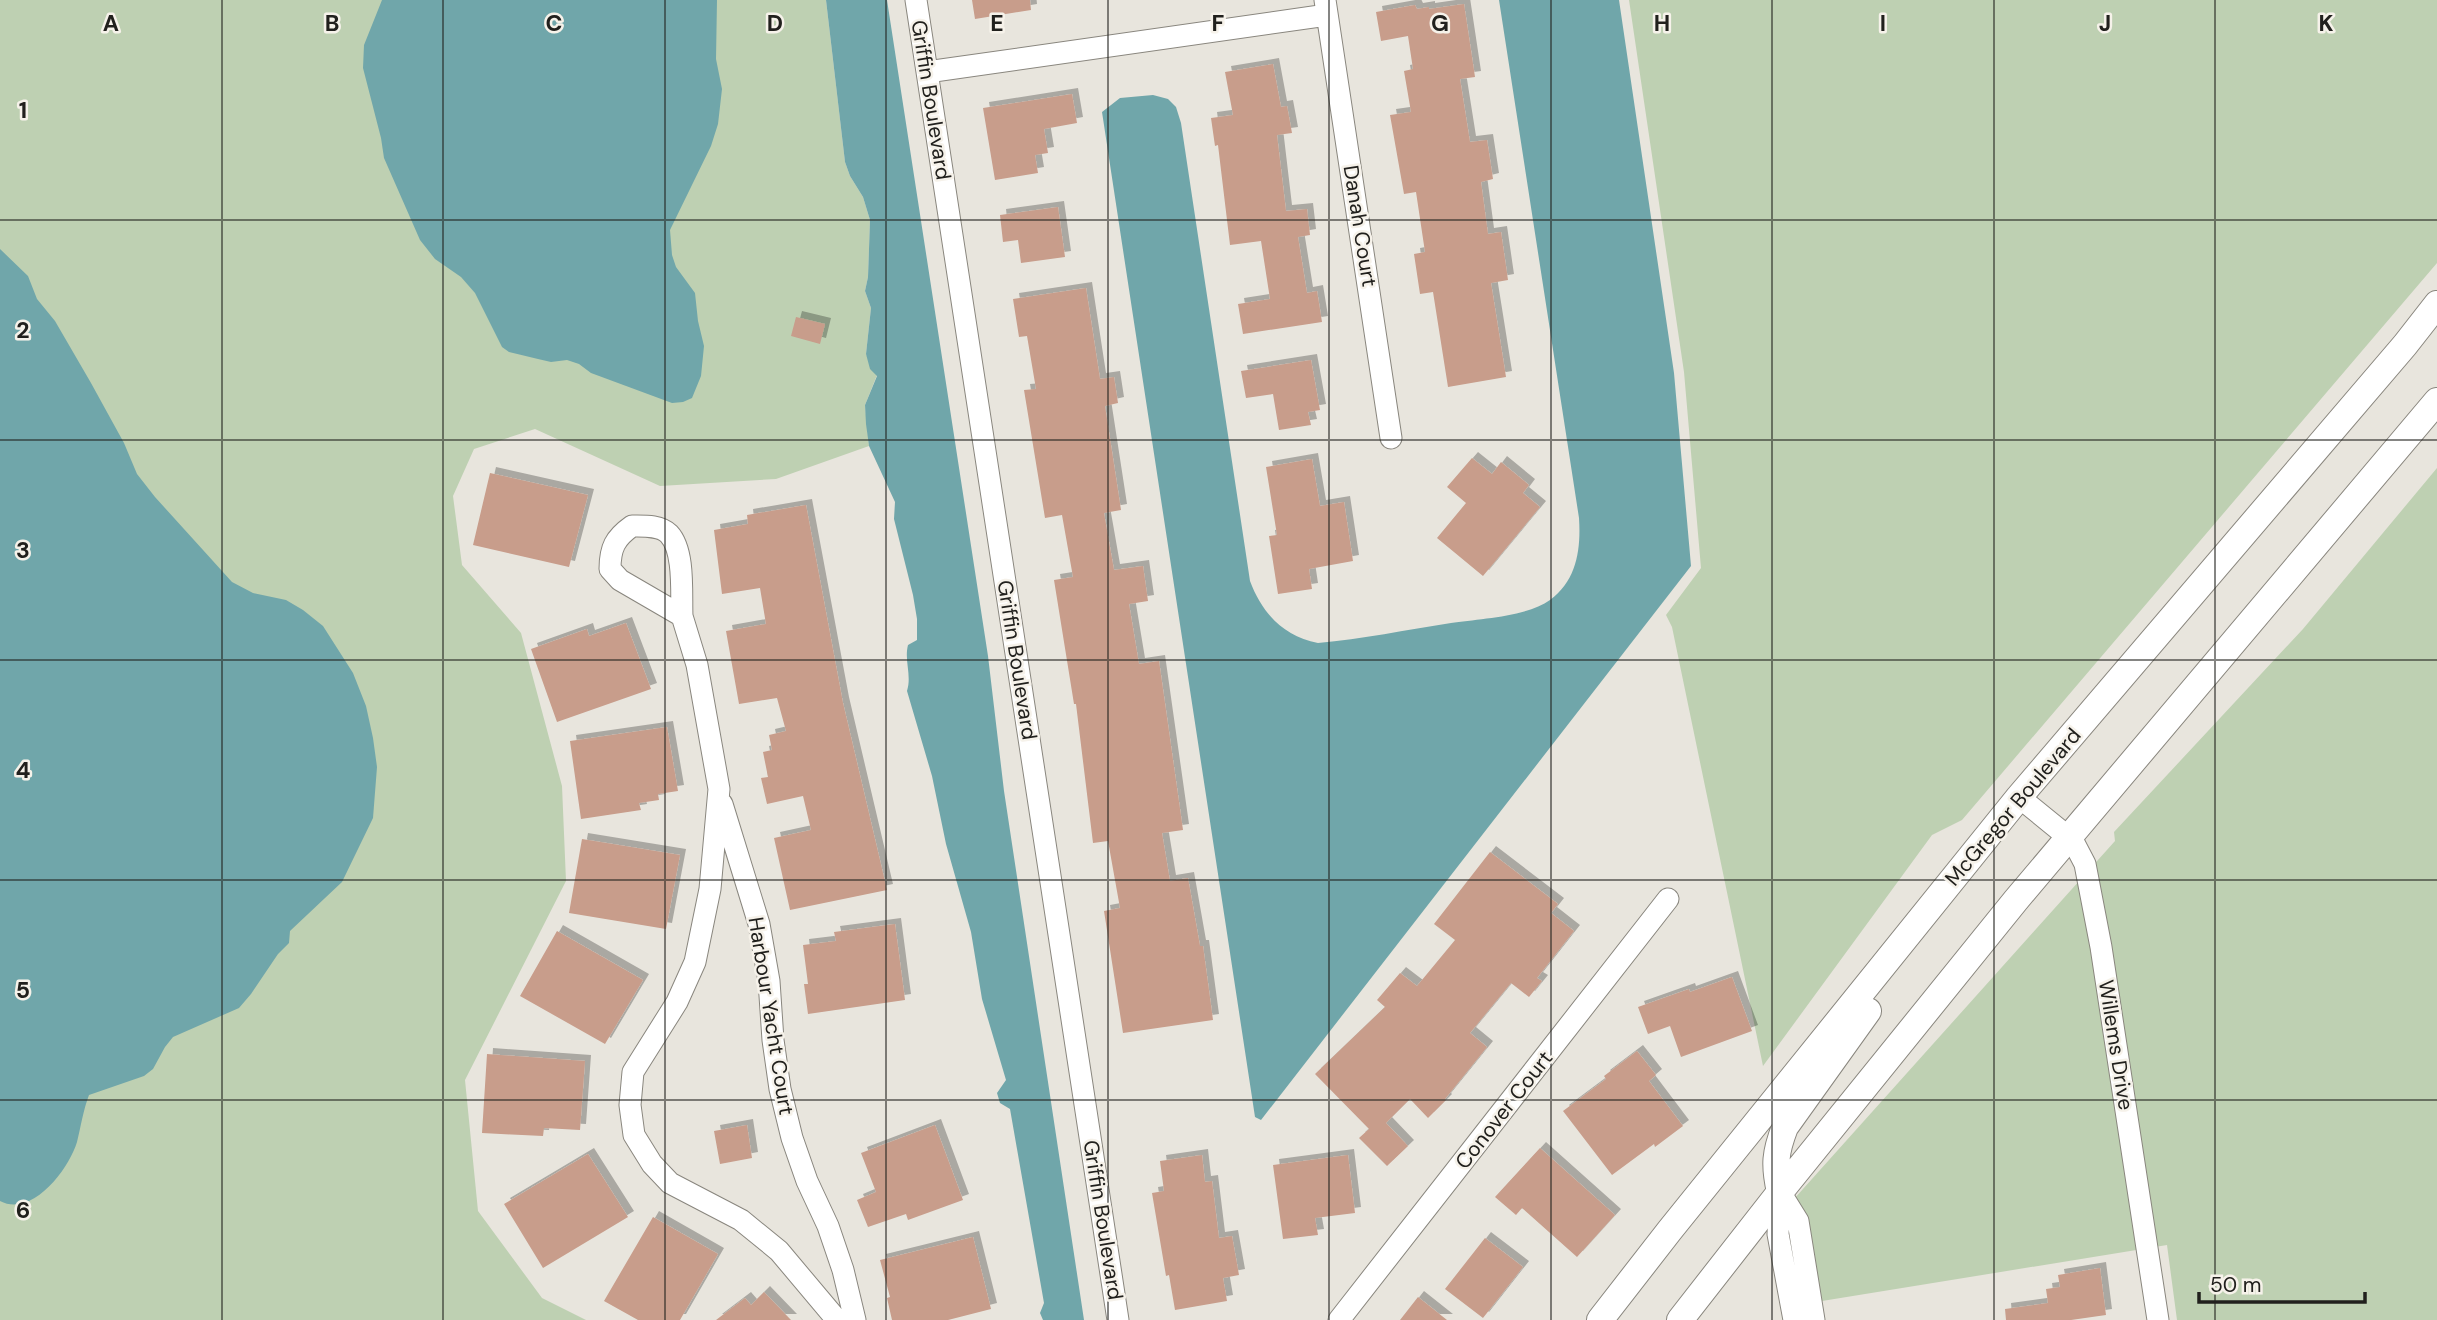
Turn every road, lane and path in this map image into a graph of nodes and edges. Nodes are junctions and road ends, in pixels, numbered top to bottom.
1 (916, 0) edge
2 (1326, 7) edge
3 (927, 72) junction
4 (2437, 304) edge
5 (2437, 401) edge
6 (1391, 438) dead end
7 (682, 616) dead end
8 (719, 789) junction
9 (2019, 797) junction
10 (2069, 837) junction
11 (1668, 899) dead end
12 (1909, 933) junction
13 (1780, 1192) junction
14 (837, 1320) edge
15 (855, 1320) edge
16 (1118, 1320) edge
17 (1339, 1320) edge
18 (1601, 1320) edge
19 (1681, 1320) edge
20 (1794, 1320) edge
21 (1814, 1320) edge
22 (2158, 1320) edge

1 - 3 street, Griffin Boulevard
2 - 3 street, Danah Court
2 - 6 street, Danah Court
3 - 16 street, Griffin Boulevard
4 - 9 main road, McGregor Boulevard
5 - 10 main road
7 - 8 street, Harbour Yacht Court
8 - 14 street, Harbour Yacht Court
8 - 15 street, Harbour Yacht Court
9 - 10 street, Willems Drive
9 - 12 main road, McGregor Boulevard
10 - 13 main road
10 - 22 street, Willems Drive
11 - 17 street, Conover Court
12 - 13 main road
12 - 18 main road, McGregor Boulevard
13 - 19 main road
13 - 20 street
13 - 21 street

